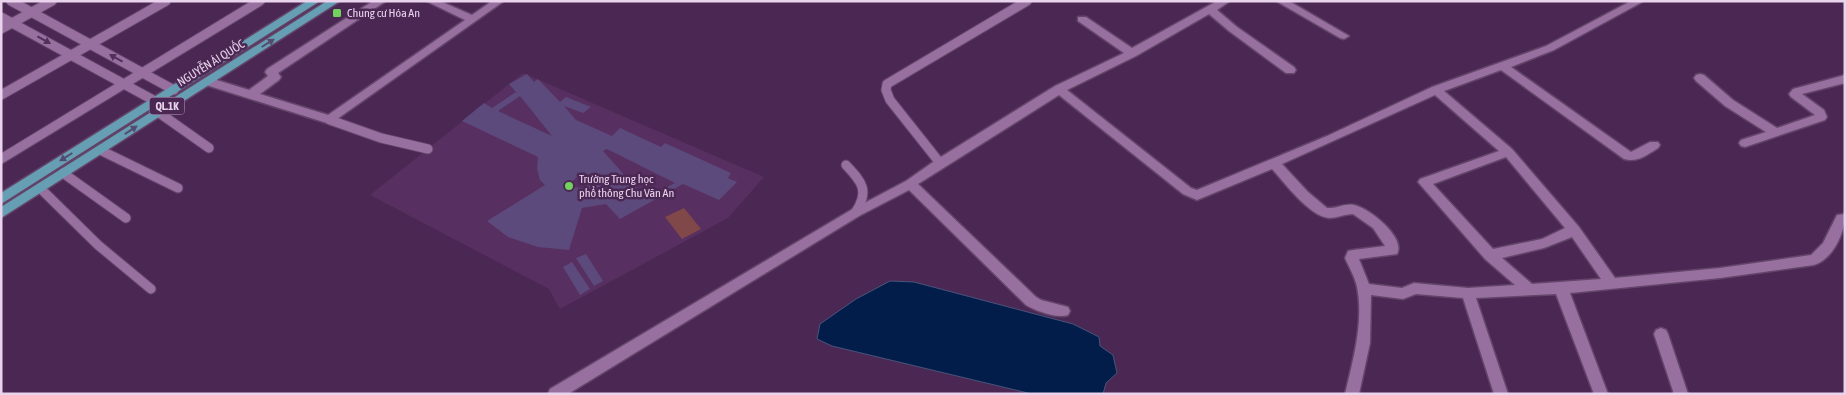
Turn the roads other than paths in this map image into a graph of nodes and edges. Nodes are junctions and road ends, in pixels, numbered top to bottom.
1 (11, 1) edge
2 (52, 1) edge
3 (166, 1) edge
4 (260, 1) edge
5 (335, 1) edge
6 (381, 1) edge
7 (431, 1) edge
8 (499, 1) edge
9 (1027, 1) edge
10 (1225, 1) edge
11 (1281, 1) edge
12 (1638, 1) edge
13 (312, 2) edge
14 (1210, 9) junction
15 (31, 12) junction
16 (1, 17) edge
17 (1082, 19) dead end
18 (473, 20) junction
19 (12, 23) junction
20 (1, 28) edge
21 (1344, 36) dead end
22 (90, 44) junction
23 (1132, 53) junction
24 (71, 55) junction
25 (1501, 65) junction
26 (1290, 70) dead end
27 (143, 73) junction
28 (1700, 78) dead end
29 (1845, 78) edge
30 (207, 81) junction
31 (124, 84) junction
32 (1059, 89) junction
33 (174, 90) junction
34 (1436, 90) junction
35 (1, 95) edge
36 (250, 95) junction
37 (157, 107) junction
38 (330, 120) junction
39 (1775, 132) junction
40 (1744, 143) dead end
41 (1654, 145) dead end
42 (209, 148) dead end
43 (428, 149) dead end
44 (100, 150) junction
45 (1508, 152) junction
46 (1, 159) edge
47 (1273, 162) junction
48 (940, 163) junction
49 (846, 165) dead end
50 (63, 173) junction
51 (910, 184) junction
52 (40, 188) junction
53 (178, 188) dead end
54 (1, 198) edge
55 (1, 213) edge
56 (855, 213) junction
57 (126, 218) dead end
58 (1841, 218) dead end
59 (1574, 230) junction
60 (1490, 255) junction
61 (1611, 283) junction
62 (1560, 288) junction
63 (151, 289) dead end
64 (1364, 289) junction
65 (1530, 290) junction
66 (1468, 293) junction
67 (1063, 311) dead end
68 (1661, 334) dead end
69 (555, 394) edge
70 (1352, 394) edge
71 (1501, 394) edge
72 (1600, 394) edge
73 (1681, 394) edge

1 - 15 lane
2 - 15 lane
3 - 22 lane
4 - 27 lane
30 -> 5 main road, NGUYỄN ÁI QUỐC / QL.1K
6 - 36 street
7 - 18 street
8 - 18 street
9 - 48 lane
10 - 14 street
11 - 21 street
12 - 25 street
13 - 33 main road, NGUYỄN ÁI QUỐC / QL.1K
14 - 23 street
14 - 26 street
15 - 19 lane
15 - 22 lane
16 - 19 lane
17 - 23 street
18 - 38 street
19 - 20 lane
19 -> 24 lane
22 - 24 lane
27 -> 22 lane
23 - 32 street
24 - 31 lane
24 - 35 lane
25 - 34 street
25 - 41 street
27 - 31 lane
27 - 33 lane
28 - 39 street
29 - 39 street
30 - 36 street
30 - 37 main road, NGUYỄN ÁI QUỐC / QL.1K
31 - 37 lane
31 - 46 lane
32 - 47 street
32 - 48 street
33 - 37 main road, NGUYỄN ÁI QUỐC / QL.1K
34 - 45 street
34 - 47 street
36 - 38 street
37 - 42 lane
44 -> 37 main road, NGUYỄN ÁI QUỐC / QL.1K
37 -> 54 main road, NGUYỄN ÁI QUỐC / QL.1K
38 - 43 lane
39 - 40 street
44 - 50 main road, NGUYỄN ÁI QUỐC / QL.1K
44 - 53 lane
45 - 59 street
45 - 60 street
47 - 64 street
48 - 51 street
49 - 56 lane
50 - 52 main road, NGUYỄN ÁI QUỐC / QL.1K
50 - 57 lane
51 - 56 street
51 - 67 street
52 - 55 main road, NGUYỄN ÁI QUỐC / QL.1K
52 - 63 lane
56 - 69 street
58 - 61 street
59 - 60 street
59 - 61 street
60 - 65 street
61 - 62 street
62 - 65 street
62 - 72 street
64 - 66 street
64 - 70 street
65 - 66 street
66 - 71 street
68 - 73 street

